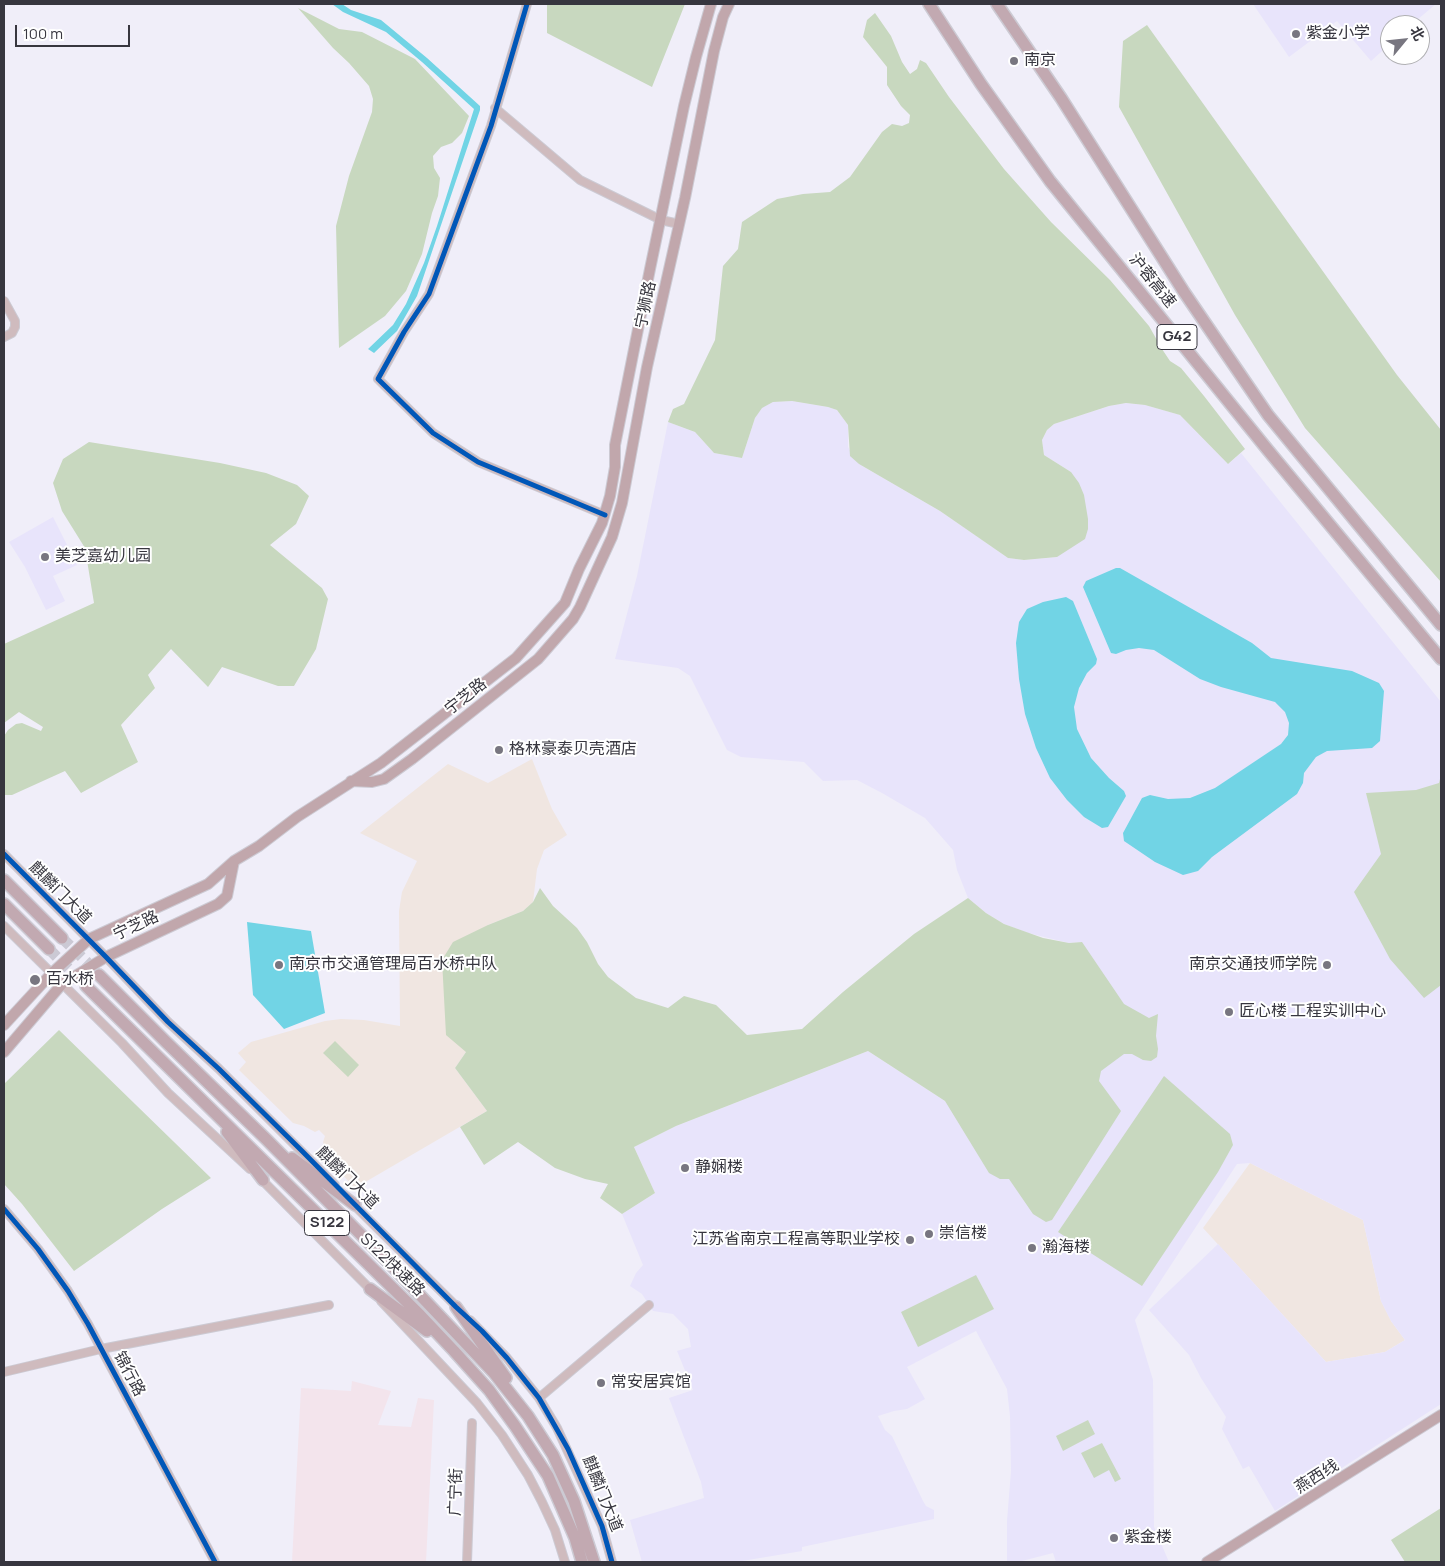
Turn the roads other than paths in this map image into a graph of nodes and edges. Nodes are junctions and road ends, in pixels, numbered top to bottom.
1 (527, 4) edge
2 (712, 4) edge
3 (729, 4) edge
4 (929, 4) edge
5 (997, 4) edge
6 (495, 108) junction
7 (661, 220) junction
8 (679, 224) junction
9 (4, 301) edge
10 (4, 337) edge
11 (605, 515) junction
12 (565, 603) joint
13 (580, 607) joint
14 (1441, 625) edge
15 (1441, 659) edge
16 (351, 781) junction
17 (4, 854) edge
18 (234, 861) junction
19 (4, 880) edge
20 (4, 904) edge
21 (4, 926) edge
22 (62, 938) tunnel mouth
23 (89, 939) junction
24 (49, 949) tunnel mouth
25 (106, 957) junction
26 (52, 974) junction
27 (99, 975) tunnel mouth
28 (62, 984) junction
29 (86, 986) tunnel mouth
30 (4, 1024) edge
31 (4, 1052) edge
32 (203, 1101) junction
33 (266, 1139) junction
34 (262, 1180) junction
35 (355, 1205) junction
36 (4, 1210) edge
37 (370, 1288) junction
38 (329, 1305) dead end
39 (649, 1305) dead end
40 (456, 1307) junction
41 (100, 1348) junction
42 (454, 1351) junction
43 (4, 1372) edge
44 (539, 1398) junction
45 (1441, 1415) edge
46 (528, 1416) junction
47 (472, 1423) dead end
48 (1213, 1561) edge
49 (215, 1562) edge
50 (468, 1562) edge
51 (565, 1562) edge
52 (582, 1562) edge
53 (594, 1562) edge
54 (612, 1562) edge

1 - 6 street
2 - 7 main road, 宁狮路
3 - 8 main road, 宁狮路
4 - 15 highway, 沪蓉高速 / G42
5 - 14 highway, 沪蓉高速 / G42
6 - 7 street
6 - 11 street
7 - 8 street
7 - 11 main road, 宁狮路
8 - 13 main road, 宁狮路
9 - 10 street
11 - 12 main road, 宁狮路
12 - 16 main road, 宁芝路
13 - 16 main road, 宁芝路
16 - 18 main road, 宁芝路
17 - 23 street, 麒麟门大道
18 - 23 main road, 宁芝路
18 - 25 main road, 宁芝路
19 - 22 highway
20 - 24 highway
21 - 26 street
23 - 25 street, 麒麟门大道
23 - 26 main road, 宁芝路
25 - 28 main road, 宁芝路
25 - 35 street, 麒麟门大道
26 - 28 street
26 - 30 main road, 宁芝路
27 - 33 highway, S122快速路 / S122
28 - 31 main road, 宁芝路
28 - 34 street
29 - 32 highway, S122快速路 / S122
32 - 34 highway
32 - 42 highway, S122快速路 / S122
33 - 35 highway
33 - 46 highway, S122快速路 / S122
34 - 37 street
35 - 40 street, 麒麟门大道
36 - 41 street, 锦行路
37 - 42 highway
37 - 51 street
38 - 41 street
39 - 44 street
40 - 44 street, 麒麟门大道
40 - 46 highway
41 - 43 street
41 - 49 street, 锦行路
42 - 52 highway, S122快速路 / S122
44 - 54 street, 麒麟门大道
45 - 48 main road, 燕西线
46 - 53 highway, S122快速路 / S122
47 - 50 street, 广宁街

